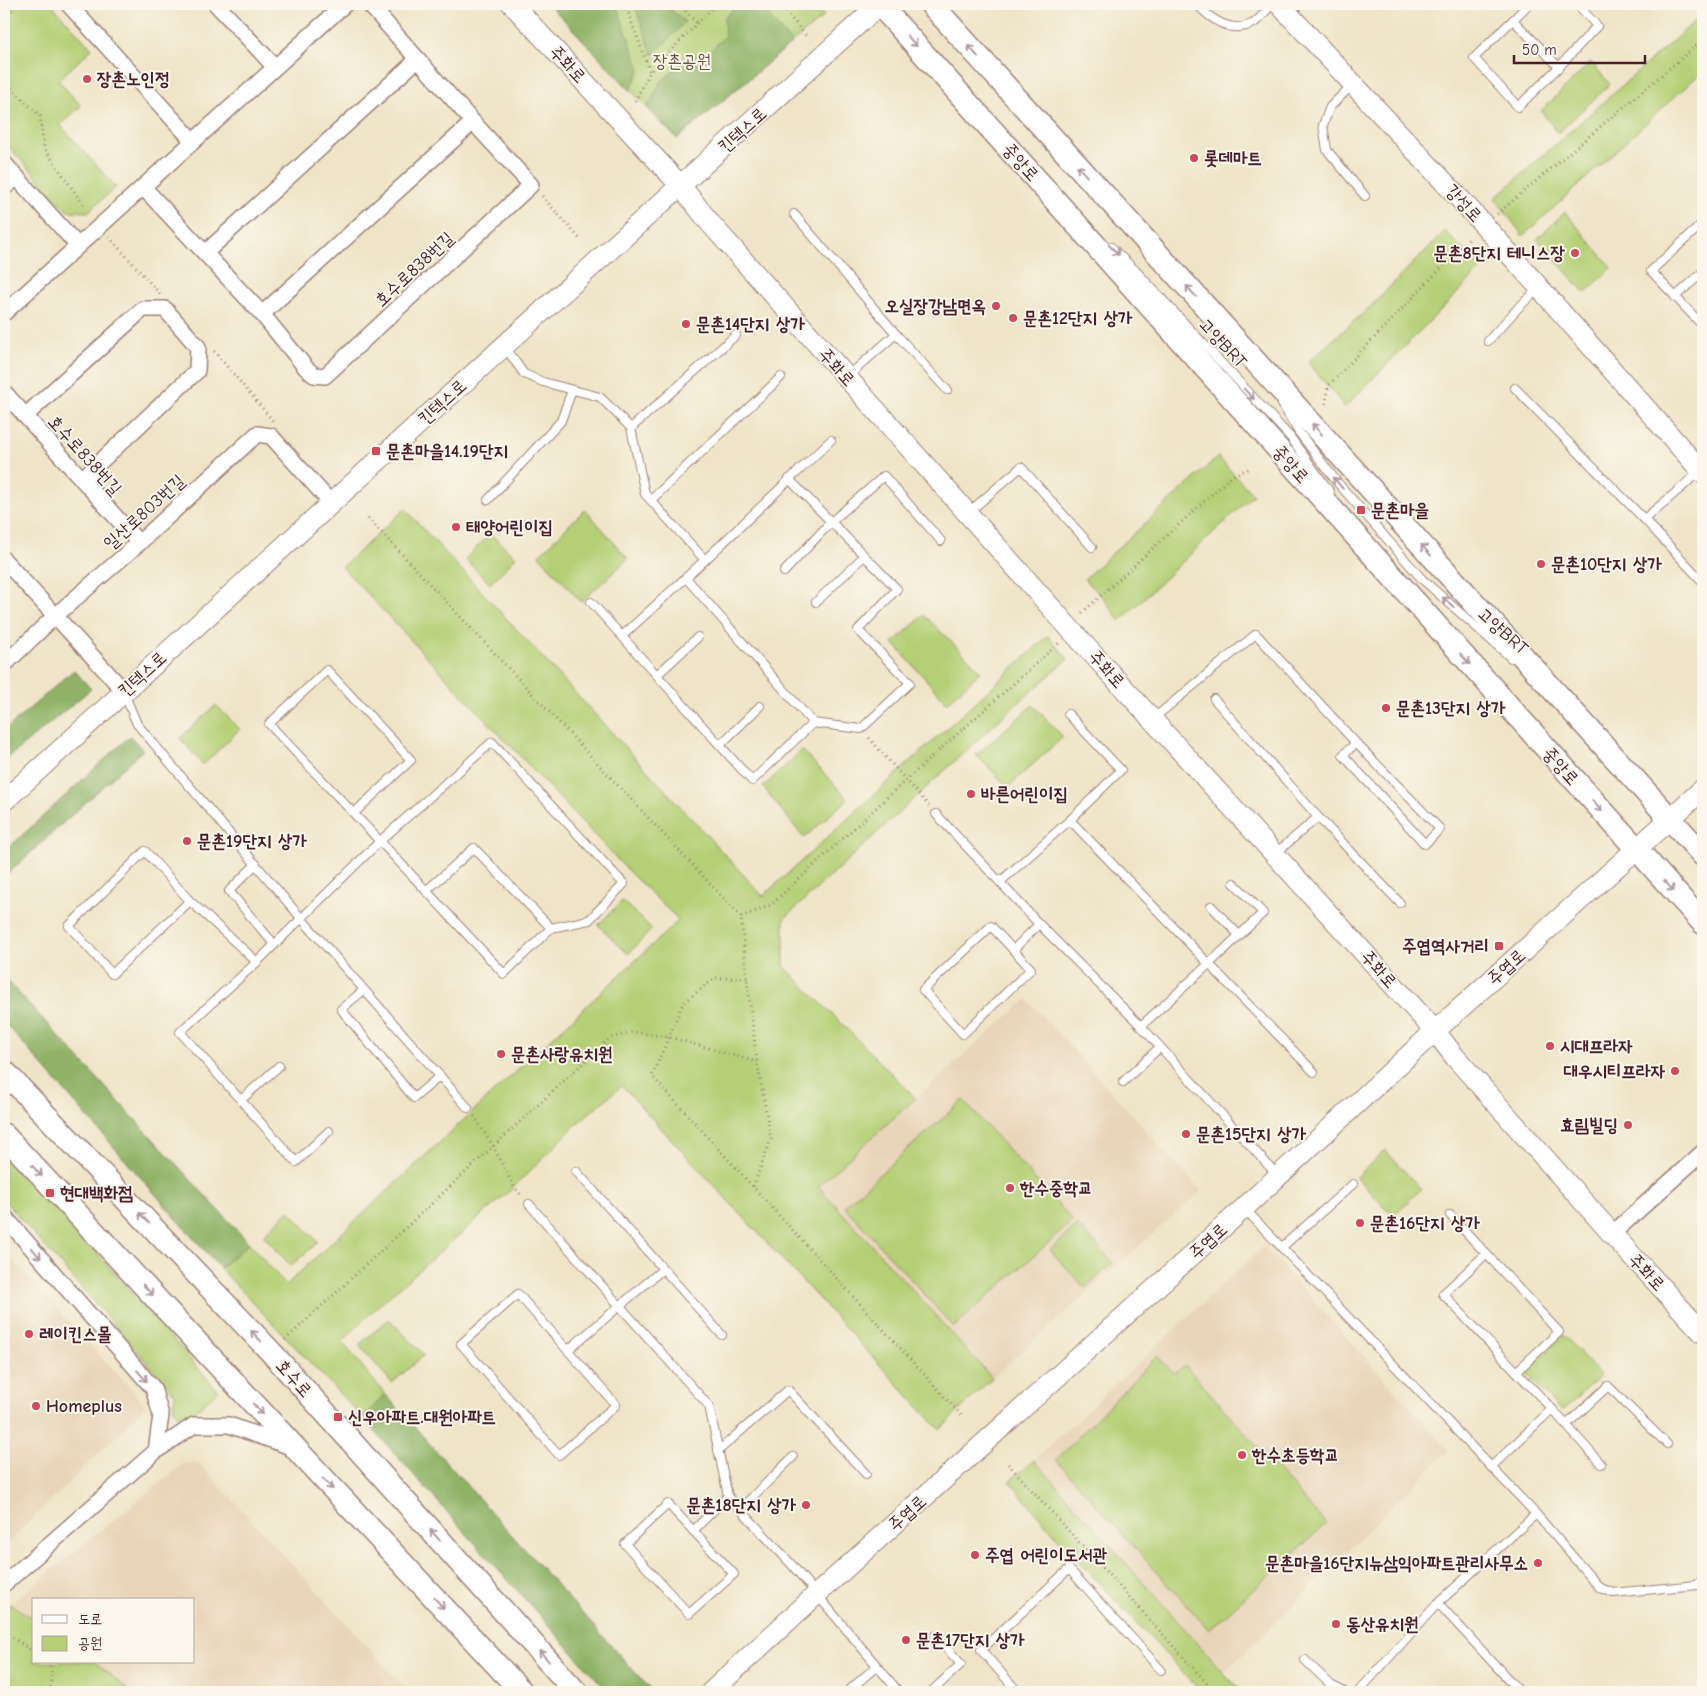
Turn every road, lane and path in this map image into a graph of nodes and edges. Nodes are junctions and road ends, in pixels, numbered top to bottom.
1 (19, 4) edge
2 (68, 4) edge
3 (216, 4) edge
4 (345, 4) edge
5 (369, 4) edge
6 (512, 4) edge
7 (625, 4) edge
8 (678, 4) edge
9 (716, 4) edge
10 (779, 4) edge
11 (880, 4) edge
12 (930, 4) edge
13 (1196, 4) edge
14 (1272, 4) edge
15 (1279, 4) edge
16 (1529, 4) edge
17 (1577, 4) edge
18 (4, 17) edge
19 (1513, 20) junction
20 (698, 24) junction
21 (808, 38) dead end
22 (1703, 40) edge
23 (418, 59) junction
24 (275, 67) junction
25 (1559, 68) junction
26 (650, 72) junction
27 (4, 81) edge
28 (1353, 83) junction
29 (635, 101) dead end
30 (473, 122) junction
31 (193, 142) junction
32 (1016, 156) junction
33 (4, 162) edge
34 (17, 177) junction
35 (531, 185) junction
36 (680, 186) junction
37 (143, 187) junction
38 (4, 188) edge
39 (1365, 196) dead end
40 (85, 207) dead end
41 (794, 214) dead end
42 (1497, 214) dead end
43 (1703, 223) edge
44 (1094, 230) dead end
45 (108, 237) dead end
46 (1469, 239) dead end
47 (581, 240) dead end
48 (1108, 244) dead end
49 (78, 246) junction
50 (205, 252) junction
51 (1703, 272) edge
52 (1539, 288) junction
53 (160, 294) dead end
54 (1676, 297) junction
55 (4, 313) edge
56 (262, 314) junction
57 (1703, 326) edge
58 (896, 334) junction
59 (736, 335) dead end
60 (1236, 340) junction
61 (1488, 341) dead end
62 (202, 345) junction
63 (504, 346) junction
64 (781, 377) dead end
65 (846, 377) junction
66 (1516, 388) dead end
67 (572, 390) junction
68 (947, 390) dead end
69 (4, 392) edge
70 (1326, 404) dead end
71 (26, 416) junction
72 (279, 426) dead end
73 (631, 428) junction
74 (831, 440) dead end
75 (1251, 468) dead end
76 (1702, 472) edge
77 (82, 479) junction
78 (789, 479) junction
79 (488, 500) dead end
80 (651, 500) junction
81 (331, 503) junction
82 (968, 514) junction
83 (368, 518) dead end
84 (1644, 519) junction
85 (831, 522) junction
86 (941, 541) dead end
87 (139, 543) junction
88 (1092, 547) dead end
89 (864, 556) junction
90 (4, 560) edge
91 (705, 560) junction
92 (1386, 570) junction
93 (784, 572) dead end
94 (686, 578) junction
95 (1703, 582) edge
96 (591, 602) dead end
97 (816, 602) dead end
98 (1082, 613) dead end
99 (55, 616) junction
100 (622, 636) junction
101 (698, 637) dead end
102 (1060, 642) dead end
103 (1516, 663) dead end
104 (4, 665) edge
105 (1523, 670) dead end
106 (657, 675) junction
107 (124, 692) junction
108 (1214, 699) dead end
109 (760, 706) dead end
110 (1068, 714) dead end
111 (1152, 720) junction
112 (813, 723) junction
113 (1588, 728) junction
114 (861, 729) junction
115 (1356, 743) junction
116 (720, 745) junction
117 (905, 781) junction
118 (1703, 789) edge
119 (4, 800) edge
120 (354, 813) junction
121 (936, 814) joint
122 (1318, 817) junction
123 (1670, 818) junction
124 (1070, 820) junction
125 (380, 841) junction
126 (1636, 850) junction
127 (1274, 854) junction
128 (1703, 855) edge
129 (256, 864) junction
130 (1000, 882) junction
131 (1234, 882) dead end
132 (426, 891) junction
133 (190, 901) junction
134 (1400, 903) dead end
135 (1211, 906) dead end
136 (741, 917) junction
137 (301, 918) junction
138 (1703, 923) edge
139 (1039, 924) junction
140 (551, 928) junction
141 (1239, 935) junction
142 (274, 944) junction
143 (1013, 950) junction
144 (257, 962) junction
145 (1209, 964) junction
146 (746, 978) junction
147 (364, 990) junction
148 (1141, 1026) junction
149 (1435, 1031) junction
150 (669, 1037) junction
151 (1160, 1047) junction
152 (757, 1062) junction
153 (279, 1066) dead end
154 (4, 1070) edge
155 (1314, 1072) dead end
156 (440, 1076) junction
157 (1123, 1082) dead end
158 (241, 1100) junction
159 (468, 1108) joint
160 (329, 1131) dead end
161 (4, 1135) edge
162 (493, 1146) junction
163 (1703, 1152) edge
164 (576, 1170) dead end
165 (1278, 1176) junction
166 (1353, 1184) dead end
167 (753, 1187) junction
168 (529, 1204) joint
169 (1244, 1208) junction
170 (1450, 1215) dead end
171 (4, 1216) edge
172 (1612, 1234) junction
173 (1282, 1247) junction
174 (1486, 1254) junction
175 (663, 1268) junction
176 (619, 1305) junction
177 (1703, 1333) edge
178 (722, 1335) dead end
179 (280, 1344) dead end
180 (568, 1350) junction
181 (1517, 1371) junction
182 (1552, 1410) junction
183 (964, 1418) dead end
184 (1566, 1425) junction
185 (1666, 1444) dead end
186 (295, 1449) junction
187 (156, 1451) junction
188 (718, 1451) junction
189 (793, 1456) dead end
190 (1008, 1464) dead end
191 (1601, 1464) dead end
192 (1491, 1467) junction
193 (866, 1474) dead end
194 (728, 1496) junction
195 (740, 1509) junction
196 (1536, 1514) junction
197 (694, 1530) junction
198 (4, 1584) edge
199 (1701, 1585) edge
200 (817, 1594) junction
201 (1438, 1603) junction
202 (4, 1632) edge
203 (935, 1636) dead end
204 (32, 1651) edge
205 (1306, 1660) dead end
206 (48, 1664) edge
207 (877, 1666) junction
208 (1160, 1670) dead end
209 (49, 1692) edge
210 (522, 1692) edge
211 (576, 1692) edge
212 (711, 1692) edge
213 (847, 1692) edge
214 (899, 1692) edge
215 (931, 1692) edge
216 (1018, 1692) edge
217 (1215, 1692) edge
218 (1344, 1692) edge
219 (1358, 1692) edge
220 (1520, 1692) edge

1 - 18 path
2 - 31 street
3 - 24 street
4 - 24 street
5 - 23 street
6 - 36 street, 주화로
7 - 26 path
8 - 20 path
9 - 20 path
10 - 21 path
11 -> 32 main road, 중앙로
11 - 36 street, 킨텍스로
60 -> 12 main road
13 - 14 lane
15 - 28 street, 강성로
16 - 19 lane
17 - 25 lane
19 - 25 lane
19 - 25 lane
20 - 26 path
22 - 42 path
23 - 30 street
23 - 50 street
24 - 31 street
26 - 29 path
27 - 40 path
28 - 39 lane
28 - 52 street, 강성로
30 - 35 street
30 - 56 street
31 - 37 street
32 - 44 lane
32 - 92 main road, 중앙로
33 - 34 street
34 - 38 street
34 - 49 street
35 - 47 path
35 - 56 street, 호수로838번길
36 - 63 street, 킨텍스로
36 - 65 street, 주화로
37 - 49 street
37 - 50 street, 호수로838번길
41 - 58 lane
43 - 54 lane
45 - 53 path
46 - 70 path
48 -> 92 lane, 고양BRT
49 - 55 street
50 - 56 street, 호수로838번길
51 - 54 lane
52 - 61 lane
52 - 76 street, 강성로
54 - 57 lane
58 - 65 lane
58 - 68 lane
59 - 73 lane
103 -> 60 lane, 고양BRT
113 -> 60 main road
62 - 71 street
62 - 72 path
62 - 77 street
63 - 67 lane
63 - 81 street, 킨텍스로
64 - 80 lane
65 - 82 street, 주화로
66 - 84 lane
67 - 73 lane
67 - 79 lane
69 - 71 street, 호수로838번길
71 - 77 street, 호수로838번길
73 - 80 lane
74 - 78 lane
75 - 98 path
76 - 84 lane
77 - 87 street, 호수로838번길
78 - 85 lane
78 - 91 lane
80 - 91 lane
81 - 87 street, 일산로803번길
81 - 107 street, 킨텍스로
82 - 88 lane
82 - 111 street, 주화로
83 - 136 path
84 - 95 lane
85 - 86 lane
85 - 89 lane
85 - 93 lane
87 - 99 street, 일산로803번길
89 - 97 lane
89 - 114 lane
90 - 99 street
91 - 94 lane
92 -> 126 main road, 중앙로
94 - 100 lane
94 - 112 lane
96 - 100 lane
99 - 104 street, 일산로803번길
99 - 107 street
100 - 106 lane
101 - 106 lane
102 - 117 path
105 - 113 lane, 고양BRT
106 - 116 lane
107 - 119 street, 킨텍스로
107 - 129 lane
108 - 122 lane
109 - 116 lane
110 - 124 lane
111 - 115 lane
111 - 127 street, 주화로
112 - 114 lane
112 - 116 lane
113 - 123 main road
114 - 117 path
115 - 115 lane
117 - 121 path
117 - 136 path
118 - 123 street, 주엽로
120 - 120 lane
120 - 125 lane
121 - 130 lane
122 - 127 lane
122 - 134 lane
123 - 126 street, 주엽로
123 - 128 main road
124 - 130 lane
124 - 145 lane
125 - 132 lane
125 - 137 lane
125 - 140 lane
126 -> 138 main road, 중앙로
126 - 149 street, 주엽로
127 - 149 street, 주화로
129 - 137 lane
129 - 142 lane
130 - 139 lane
131 - 141 lane
132 - 140 lane
132 - 140 lane
133 - 133 lane
133 - 144 lane
135 - 141 lane
136 - 146 path
137 - 142 lane
137 - 147 lane
139 - 143 lane
139 - 148 lane
141 - 145 lane
142 - 144 lane
143 - 143 lane
144 - 158 lane
145 - 148 lane
145 - 155 lane
146 - 150 path
146 - 152 path
147 - 156 lane
147 - 156 lane
148 - 151 lane
149 - 165 street, 주엽로
149 - 172 street, 주화로
150 - 152 path
150 - 162 path
150 - 167 path
151 - 157 lane
151 - 165 lane
152 - 167 path
153 - 158 lane
211 -> 154 main road, 호수로
156 - 159 lane
158 - 160 lane
159 - 162 path
161 -> 186 main road
162 - 168 path
162 - 179 path
163 - 172 street
164 - 175 lane
165 - 169 street, 주엽로
166 - 173 lane
167 - 183 path
168 - 176 lane
169 - 173 lane
169 - 200 street, 주엽로
170 - 174 lane
171 -> 187 street
172 - 177 street, 주화로
173 - 192 lane
174 - 181 lane
174 - 181 lane
175 - 176 lane
175 - 178 lane
176 - 180 lane
176 - 188 lane
180 - 180 lane
181 - 182 lane
182 - 184 lane
182 - 192 lane
184 - 185 lane
184 - 191 lane
186 - 187 street
186 -> 210 main road
187 - 198 street
188 - 193 lane
188 - 194 lane
189 - 195 lane
190 - 217 path
192 - 196 lane
194 - 195 lane
194 - 197 lane
195 - 200 lane
196 - 199 lane
196 - 201 lane
197 - 197 lane
200 - 207 lane
200 - 212 street, 주엽로
201 - 219 lane
201 - 220 lane
202 - 204 path
203 - 215 lane
205 - 218 lane
206 - 209 path
207 - 213 lane
207 - 214 lane
208 - 216 lane

